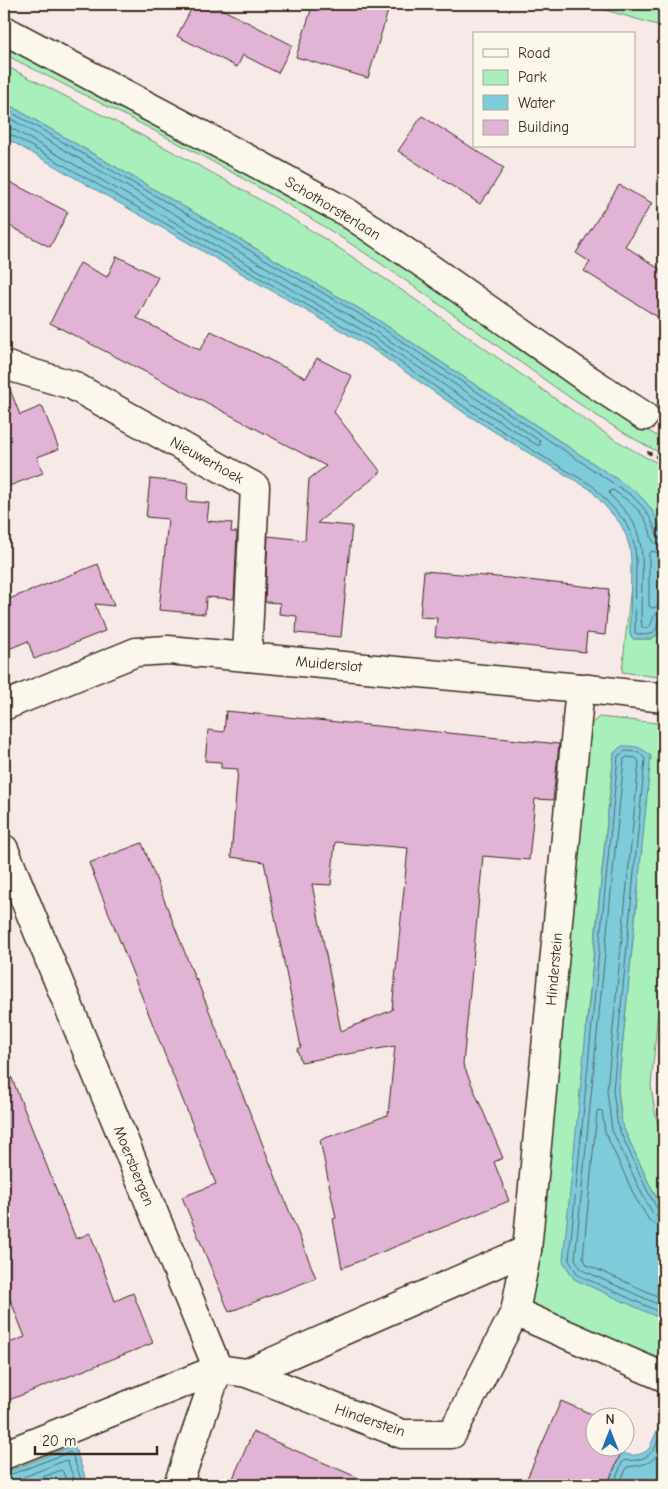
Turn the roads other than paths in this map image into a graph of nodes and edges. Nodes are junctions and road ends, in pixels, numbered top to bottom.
1 (4, 30) edge
2 (4, 365) edge
3 (644, 416) dead end
4 (247, 656) junction
5 (580, 688) junction
6 (664, 698) edge
7 (4, 706) edge
8 (4, 849) edge
9 (527, 1250) junction
10 (515, 1312) junction
11 (218, 1369) junction
12 (246, 1373) junction
13 (664, 1377) edge
14 (4, 1455) edge
15 (178, 1485) edge

1 - 3 street, Schothorsterlaan
2 - 4 street, Nieuwerhoek
4 - 5 street, Muiderslot
4 - 7 street, Muiderslot
5 - 6 street, Muiderslot
5 - 9 street, Hinderstein
8 - 11 street, Moersbergen
9 - 10 street, Hinderstein
9 - 12 street
10 - 12 street, Hinderstein
10 - 13 street
11 - 12 street, Hinderstein
11 - 14 street
11 - 15 street

